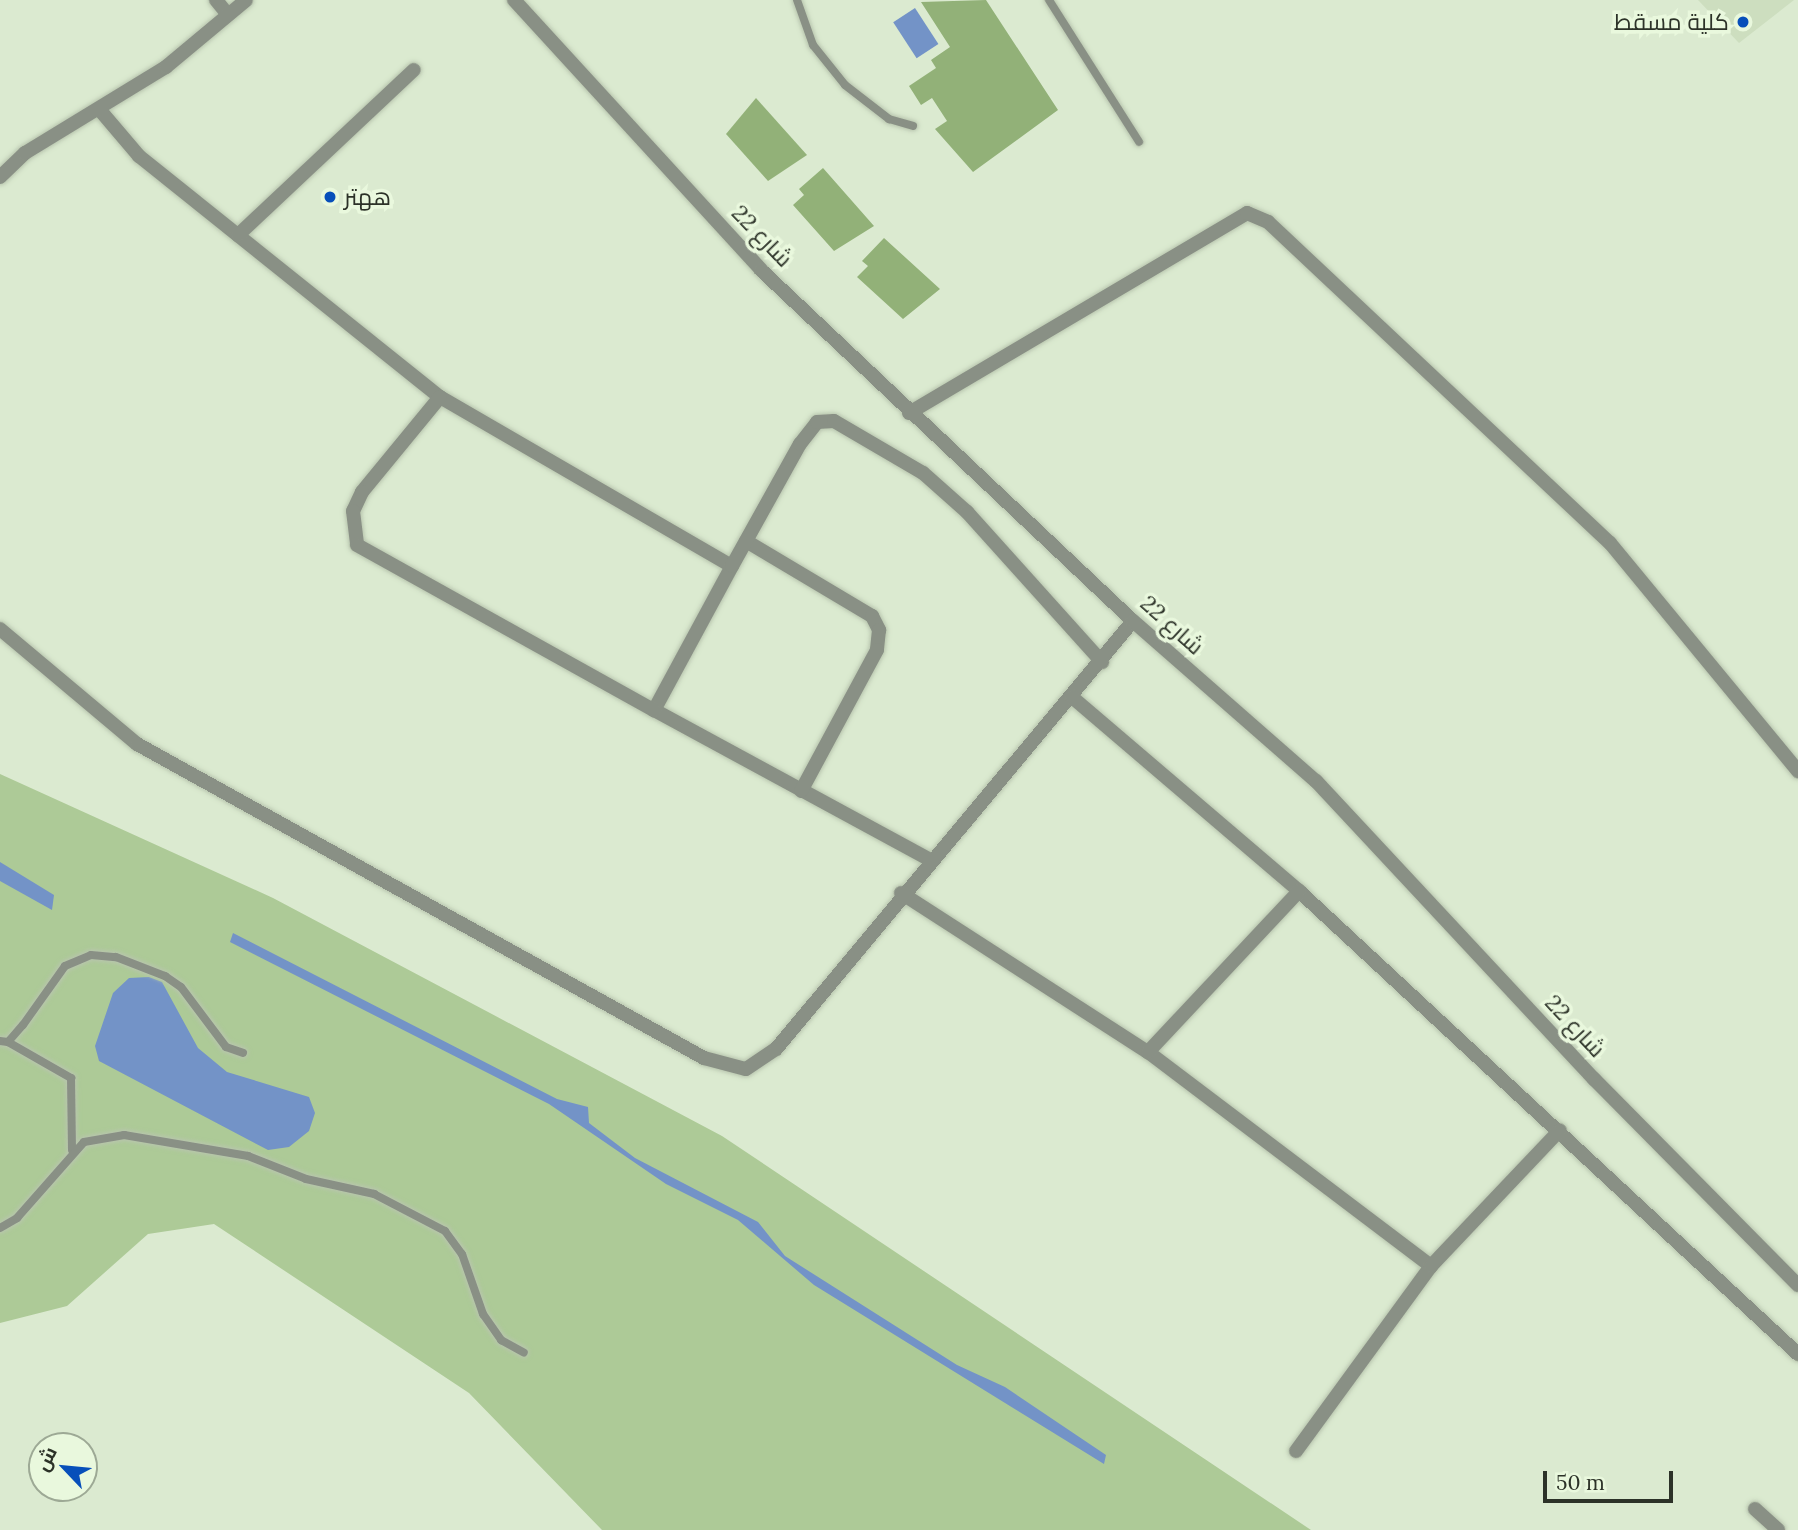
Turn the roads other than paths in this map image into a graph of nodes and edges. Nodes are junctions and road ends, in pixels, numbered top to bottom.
1 (216, 0) edge
2 (246, 0) edge
3 (514, 0) edge
4 (797, 0) edge
5 (1049, 0) edge
6 (229, 15) junction
7 (414, 70) dead end
8 (100, 109) junction
9 (913, 126) dead end
10 (1139, 142) dead end
11 (0, 177) edge
12 (239, 235) junction
13 (440, 397) junction
14 (909, 413) junction
15 (746, 541) junction
16 (732, 566) junction
17 (1133, 621) junction
18 (0, 629) edge
19 (1101, 662) junction
20 (1072, 696) junction
21 (654, 710) junction
22 (1798, 771) edge
23 (801, 791) junction
24 (928, 859) junction
25 (1298, 891) junction
26 (901, 893) junction
27 (4, 1041) edge
28 (243, 1052) dead end
29 (1148, 1052) junction
30 (1560, 1130) junction
31 (72, 1150) junction
32 (0, 1228) edge
33 (1431, 1266) junction
34 (1798, 1285) edge
35 (524, 1353) dead end
36 (1798, 1354) edge
37 (1296, 1451) dead end
38 (1755, 1509) dead end
39 (1778, 1530) edge

1 - 6 street
2 - 6 street
3 - 14 street, شارع 22
4 - 9 lane
5 - 10 lane
6 - 8 street
7 - 12 street
8 - 11 street
8 - 12 street
12 - 13 street
13 - 16 street
13 - 21 street
14 - 17 street, شارع 22
14 - 22 street
15 - 16 street
15 - 19 street
15 - 23 street
16 - 21 street
17 - 19 street
17 - 34 street, شارع 22
18 - 26 street
19 - 20 street
20 - 24 street
20 - 25 street
21 - 23 street
23 - 24 street
24 - 26 street
25 - 29 street
25 - 30 street
26 - 29 street
27 - 28 lane
27 - 31 lane
29 - 33 street
30 - 33 street
30 - 36 street
31 - 32 lane
31 - 35 lane
33 - 37 street
38 - 39 street

